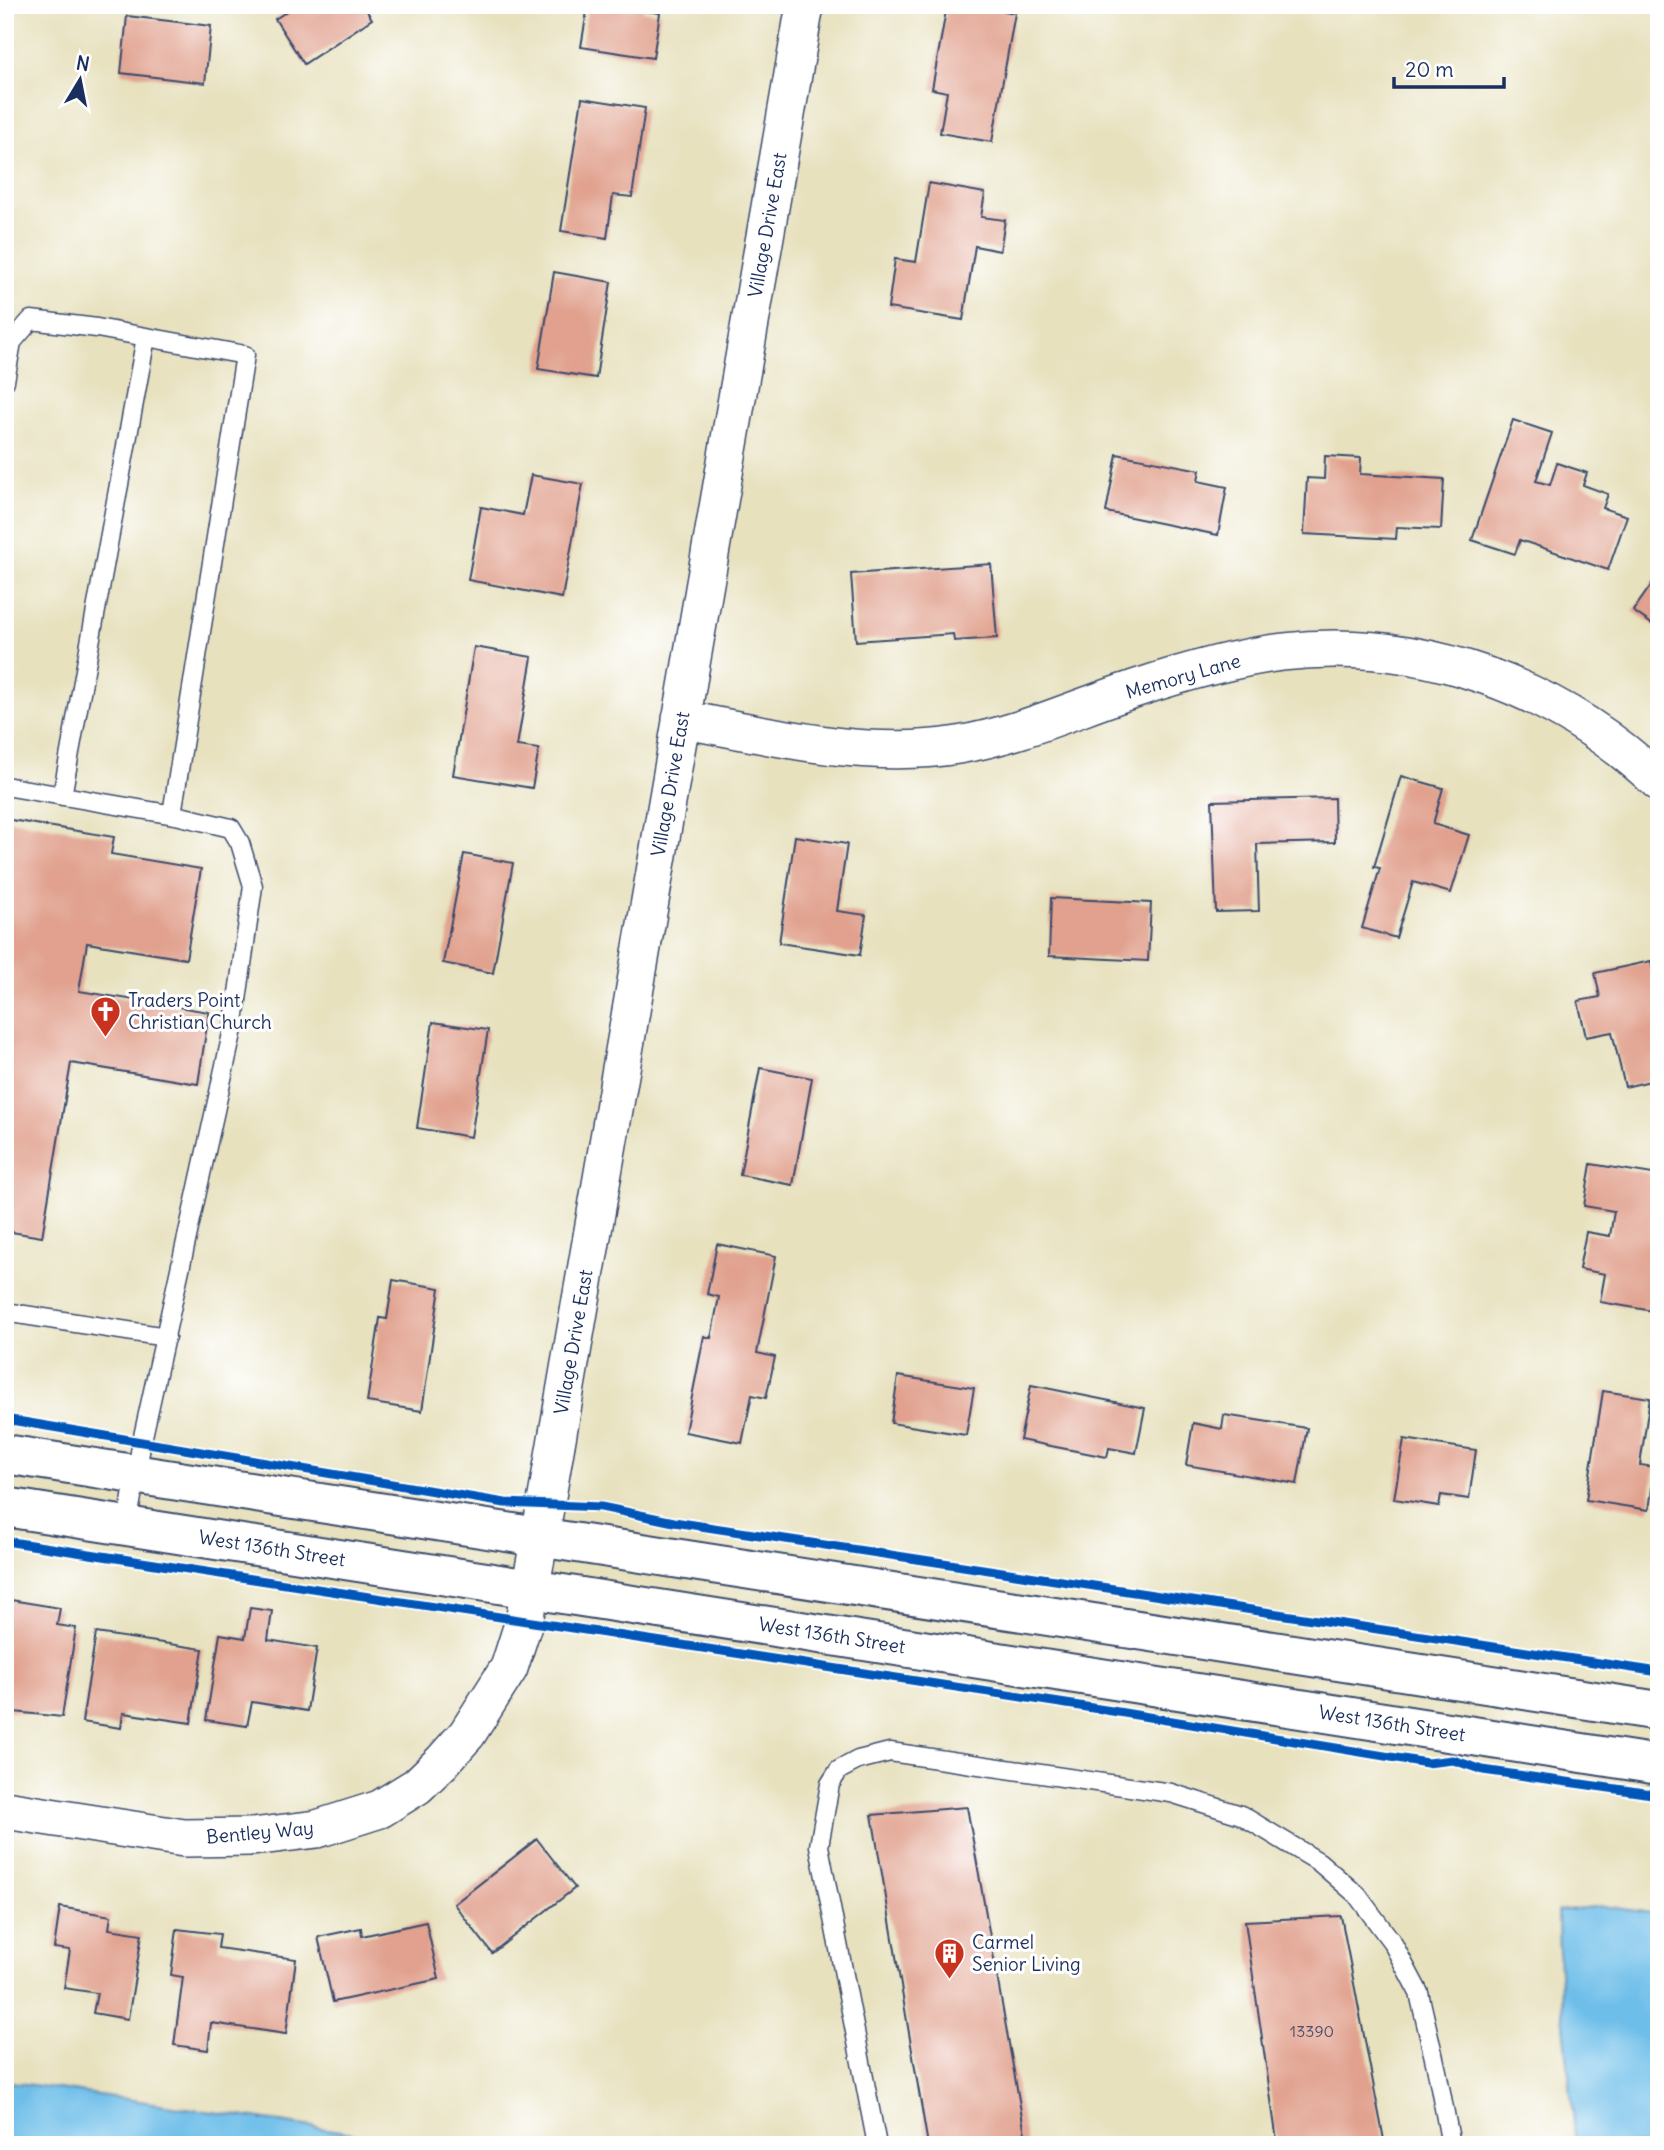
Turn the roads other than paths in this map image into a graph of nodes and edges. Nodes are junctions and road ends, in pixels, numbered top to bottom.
1 (805, 5) edge
2 (146, 337) junction
3 (5, 381) edge
4 (681, 719) junction
5 (1659, 782) edge
6 (5, 786) edge
7 (62, 796) junction
8 (172, 814) junction
9 (5, 1312) edge
10 (166, 1337) junction
11 (5, 1454) edge
12 (136, 1474) junction
13 (5, 1507) edge
14 (127, 1525) junction
15 (535, 1563) junction
16 (1659, 1711) edge
17 (1659, 1765) edge
18 (5, 1810) edge
19 (877, 2145) edge
20 (1451, 2145) edge

1 - 4 street, Village Drive East
2 - 3 lane
2 - 7 lane
2 - 8 lane
4 - 5 street, Memory Lane
4 - 15 street, Village Drive East
6 - 7 lane
7 - 8 lane
8 - 10 lane
9 - 10 lane
10 - 12 lane
11 - 12 street, West 136th Street
12 - 14 lane
12 - 15 street, West 136th Street
13 - 14 street, West 136th Street
14 - 15 street, West 136th Street
15 - 16 street, West 136th Street
15 - 17 street, West 136th Street
15 - 18 street, Bentley Way
19 - 20 lane

